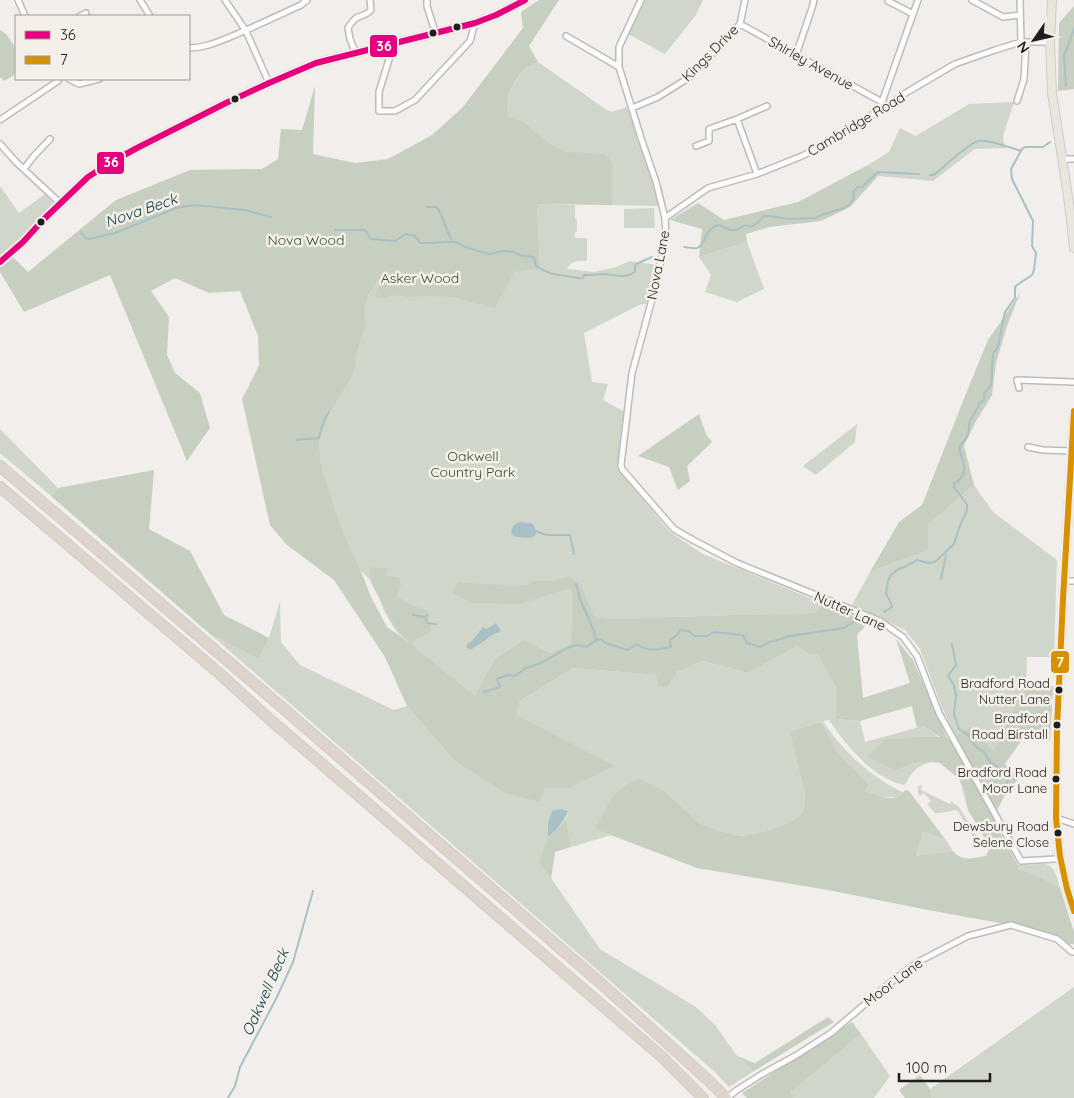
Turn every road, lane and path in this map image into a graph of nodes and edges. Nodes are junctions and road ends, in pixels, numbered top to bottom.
1 (18, 0) edge
2 (140, 0) edge
3 (225, 0) edge
4 (307, 0) edge
5 (370, 0) edge
6 (427, 0) edge
7 (525, 0) edge
8 (641, 0) edge
9 (745, 0) edge
10 (814, 0) edge
11 (888, 0) edge
12 (918, 0) edge
13 (972, 0) edge
14 (1020, 0) edge
15 (1052, 0) edge
16 (913, 14) junction
17 (25, 15) edge
18 (149, 15) edge
19 (1020, 15) junction
20 (474, 22) junction
21 (740, 24) junction
22 (246, 31) junction
23 (435, 32) junction
24 (566, 36) dead end
25 (1024, 42) junction
26 (1050, 42) junction
27 (394, 43) junction
28 (190, 48) edge
29 (356, 54) junction
30 (796, 55) junction
31 (619, 67) junction
32 (71, 80) edge
33 (95, 80) edge
34 (58, 81) dead end
35 (269, 83) junction
36 (1017, 101) dead end
37 (882, 105) junction
38 (767, 106) dead end
39 (632, 108) junction
40 (737, 119) junction
41 (0, 120) edge
42 (50, 140) dead end
43 (0, 144) edge
44 (696, 146) dead end
45 (1074, 158) edge
46 (1062, 159) junction
47 (24, 169) junction
48 (757, 174) junction
49 (60, 203) junction
50 (665, 218) junction
51 (1074, 248) edge
52 (0, 262) edge
53 (1074, 382) edge
54 (1019, 388) dead end
55 (1074, 411) edge
56 (1028, 447) dead end
57 (1072, 451) junction
58 (0, 466) edge
59 (1072, 475) edge
60 (630, 477) joint
61 (0, 487) edge
62 (1064, 581) junction
63 (1074, 581) edge
64 (1056, 818) junction
65 (1074, 824) edge
66 (1060, 856) junction
67 (1074, 909) edge
68 (1074, 952) edge
69 (700, 1095) edge
70 (726, 1098) edge

1 - 17 street
2 - 18 street
3 - 22 street
4 - 22 street
5 - 29 street
6 - 23 street
7 - 20 main road
8 - 31 street, Nova Lane
9 - 21 street, Kings Drive
10 - 30 street
11 - 16 street
12 - 16 street
13 - 19 street
14 - 19 street
15 - 26 main road
16 - 37 street
19 - 25 street
20 - 23 main road
20 - 27 street
21 - 30 street, Shirley Avenue
21 - 39 street, Kings Drive
22 - 28 street
22 - 35 street
23 - 27 main road
24 - 31 street
25 - 26 street, Cambridge Road
25 - 36 street
25 - 37 street, Cambridge Road
26 - 46 main road
27 - 29 main road
29 - 35 main road
30 - 37 street, Shirley Avenue
31 - 39 street, Nova Lane
32 - 33 street
34 - 41 street
35 - 49 main road
37 - 48 street, Cambridge Road
38 - 40 street
39 - 50 street, Nova Lane
40 - 44 street
40 - 48 street
42 - 47 street
43 - 47 street
45 - 46 street
46 - 51 main road
47 - 49 street
48 - 50 street, Cambridge Road
49 - 52 main road
50 - 60 street, Nova Lane
53 - 54 street
55 - 57 main road
56 - 57 street
57 - 59 main road
58 - 70 highway
59 - 62 main road
60 - 66 street, Nutter Lane
61 - 69 highway
62 - 63 street
62 - 64 main road
64 - 65 street
64 - 66 main road
66 - 67 main road
68 - 70 street, Moor Lane

